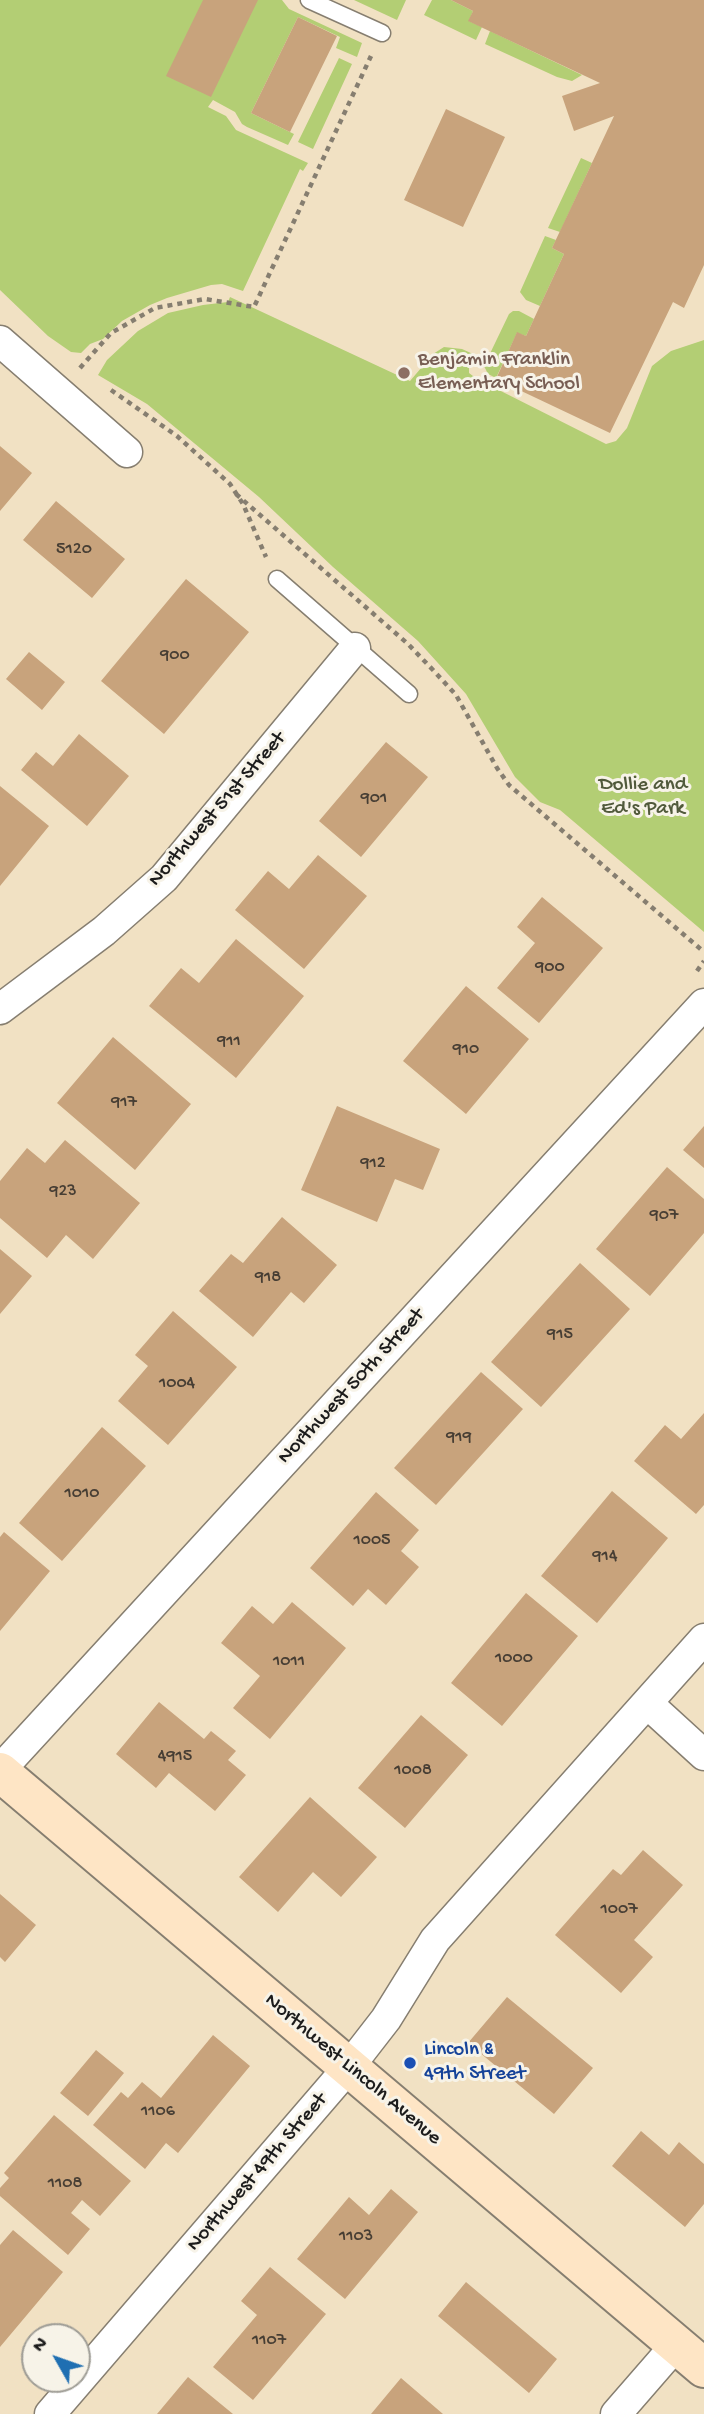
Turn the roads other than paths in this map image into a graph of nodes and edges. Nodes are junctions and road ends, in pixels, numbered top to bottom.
1 (309, 0) edge
2 (382, 33) road end
3 (0, 341) edge
4 (128, 452) dead end
5 (277, 579) dead end
6 (355, 648) junction
7 (409, 694) dead end
8 (704, 1004) edge
9 (0, 1009) edge
10 (704, 1639) edge
11 (647, 1703) junction
12 (704, 1755) edge
13 (0, 1771) edge
14 (348, 2068) junction
15 (690, 2357) edge
16 (50, 2414) edge
17 (616, 2414) edge

1 - 2 lane
3 - 4 street
5 - 6 lane
6 - 7 lane
6 - 9 street, Northwest 51st Street
8 - 13 street, Northwest 50th Street
10 - 11 street, Northwest 49th Street
11 - 12 street
11 - 14 street, Northwest 49th Street
13 - 14 street, Northwest Lincoln Avenue
14 - 15 street, Northwest Lincoln Avenue
14 - 16 street, Northwest 49th Street
15 - 17 street

